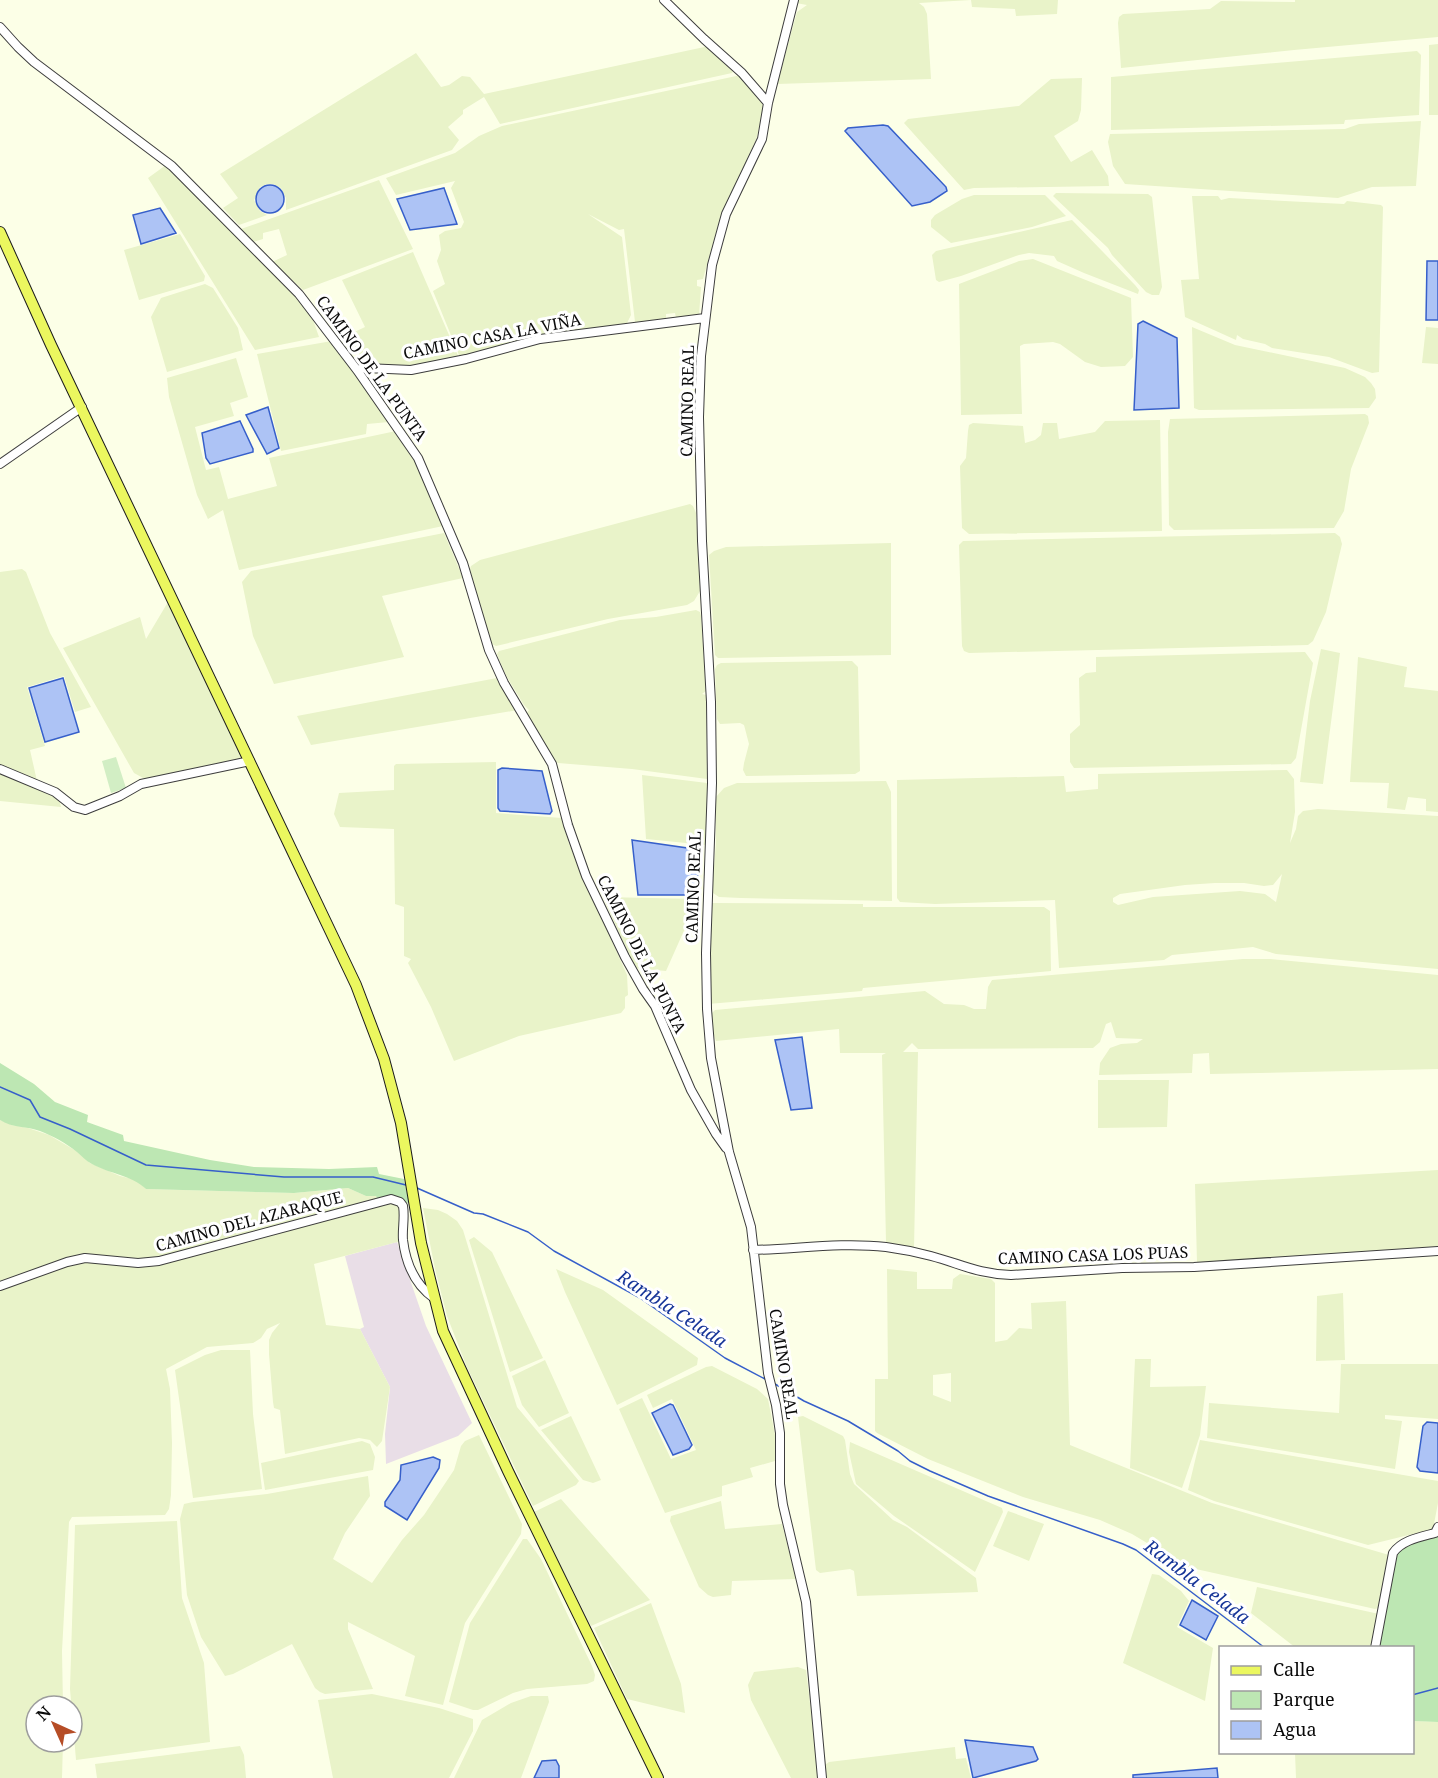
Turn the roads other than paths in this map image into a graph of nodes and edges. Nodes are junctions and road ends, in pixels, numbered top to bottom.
1 (664, 0) edge
2 (794, 0) edge
3 (0, 27) edge
4 (768, 103) junction
5 (0, 232) edge
6 (705, 318) junction
7 (357, 370) junction
8 (82, 407) junction
9 (0, 464) edge
10 (250, 761) junction
11 (0, 769) edge
12 (729, 1152) junction
13 (753, 1250) junction
14 (1438, 1251) edge
15 (0, 1286) edge
16 (435, 1299) junction
17 (1438, 1527) edge
18 (1375, 1646) edge
19 (658, 1778) edge
20 (822, 1778) edge

1 - 4 street
2 - 4 street, CAMINO REAL
3 - 7 street, CAMINO DE LA PUNTA
4 - 6 street, CAMINO REAL
5 - 8 main road
6 - 7 street, CAMINO CASA LA VIÑA
6 - 12 street, CAMINO REAL
7 - 12 street, CAMINO DE LA PUNTA
8 - 9 street
8 - 10 main road
10 - 11 street
10 - 16 main road
12 - 13 street, CAMINO REAL
13 - 14 street, CAMINO CASA LOS PUAS
13 - 20 street, CAMINO REAL
15 - 16 street, CAMINO DEL AZARAQUE
16 - 19 main road
17 - 18 street

